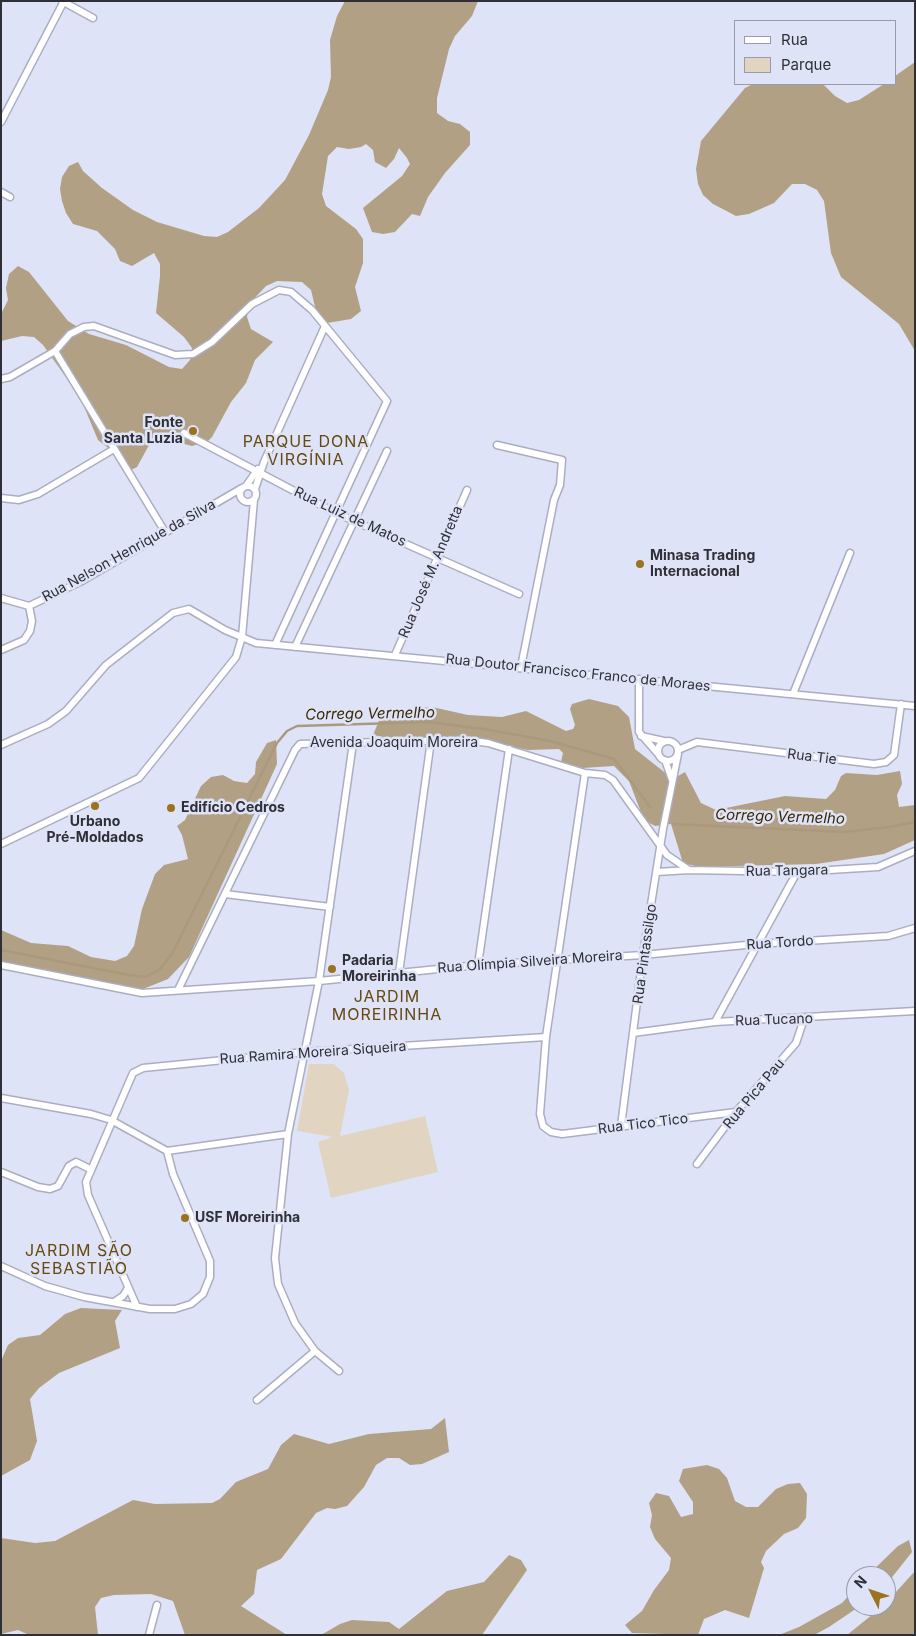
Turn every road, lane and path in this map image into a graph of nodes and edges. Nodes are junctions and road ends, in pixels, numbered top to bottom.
1 (63, 2) edge
2 (93, 18) dead end
3 (1, 122) edge
4 (1, 192) edge
5 (10, 197) dead end
6 (325, 326) junction
7 (55, 351) junction
8 (1, 379) edge
9 (184, 433) dead end
10 (497, 445) dead end
11 (114, 449) junction
12 (387, 451) dead end
13 (259, 472) junction
14 (244, 487) junction
15 (255, 489) junction
16 (467, 490) dead end
17 (229, 496) junction
18 (1, 498) edge
19 (241, 498) junction
20 (254, 500) junction
21 (247, 502) junction
22 (336, 513) junction
23 (252, 518) junction
24 (354, 521) junction
25 (165, 532) junction
26 (850, 553) dead end
27 (438, 558) junction
28 (519, 594) dead end
29 (1, 598) edge
30 (29, 606) junction
31 (242, 637) junction
32 (275, 645) junction
33 (295, 647) junction
34 (1, 650) edge
35 (395, 655) junction
36 (521, 667) junction
37 (639, 679) junction
38 (793, 694) junction
39 (901, 704) junction
40 (915, 706) edge
41 (641, 736) junction
42 (431, 740) junction
43 (664, 742) junction
44 (353, 743) junction
45 (1, 745) edge
46 (509, 750) junction
47 (678, 752) junction
48 (659, 755) junction
49 (665, 760) junction
50 (585, 773) junction
51 (673, 782) junction
52 (646, 828) junction
53 (663, 829) junction
54 (1, 844) edge
55 (661, 847) junction
56 (915, 851) edge
57 (689, 870) junction
58 (657, 872) junction
59 (797, 872) junction
60 (225, 894) junction
61 (330, 907) junction
62 (915, 928) edge
63 (756, 944) junction
64 (644, 955) junction
65 (557, 960) junction
66 (478, 964) junction
67 (1, 965) edge
68 (399, 972) junction
69 (319, 981) junction
70 (178, 990) junction
71 (915, 1011) edge
72 (804, 1019) junction
73 (715, 1022) junction
74 (633, 1032) junction
75 (546, 1037) junction
76 (305, 1052) junction
77 (1, 1098) edge
78 (736, 1112) junction
79 (111, 1120) junction
80 (621, 1126) junction
81 (288, 1134) junction
82 (167, 1151) junction
83 (697, 1164) dead end
84 (90, 1169) junction
85 (1, 1172) edge
86 (1, 1266) edge
87 (128, 1288) junction
88 (113, 1302) junction
89 (136, 1307) junction
90 (315, 1351) junction
91 (339, 1371) dead end
92 (257, 1400) dead end
93 (157, 1605) dead end
94 (149, 1635) edge

1 - 2 street
1 - 3 street
4 - 5 street
6 - 7 street
6 - 13 street
6 - 22 street
7 - 8 street
7 - 11 street
9 - 13 street, Rua Luiz de Matos
10 - 36 street
11 - 18 street
11 - 25 street
12 - 24 street
13 - 14 street
13 - 15 street
13 - 22 street, Rua Luiz de Matos
14 - 15 street
14 - 17 street, Rua Nelson Henrique da Silva
14 - 19 street
15 - 20 street
16 - 27 street, Rua José M. Andretta
17 - 19 street, Rua Nelson Henrique da Silva
17 - 25 street, Rua Nelson Henrique da Silva
19 - 21 street
20 - 21 street
20 - 23 street
21 - 23 street
22 - 24 street, Rua Luiz de Matos
22 - 32 street
23 - 31 street
24 - 27 street, Rua Luiz de Matos
24 - 33 street
25 - 30 street, Rua Nelson Henrique da Silva
26 - 38 street
27 - 28 street, Rua Luiz de Matos
27 - 35 street, Rua José M. Andretta
29 - 30 street
30 - 34 street
31 - 32 street, Rua Doutor Francisco Franco de Moraes
31 - 45 street, Rua Doutor Francisco Franco de Moraes
31 - 54 street
32 - 33 street, Rua Doutor Francisco Franco de Moraes
33 - 35 street, Rua Doutor Francisco Franco de Moraes
35 - 36 street, Rua Doutor Francisco Franco de Moraes
36 - 37 street, Rua Doutor Francisco Franco de Moraes
37 - 38 street, Rua Doutor Francisco Franco de Moraes
37 - 41 street
38 - 39 street, Rua Doutor Francisco Franco de Moraes
39 - 40 street, Rua Doutor Francisco Franco de Moraes
39 - 47 street, Rua Tie
41 - 43 street
41 - 48 street
42 - 44 street, Avenida Joaquim Moreira
42 - 46 street, Avenida Joaquim Moreira
42 - 68 street
43 - 47 street
43 - 48 street
44 - 60 street, Avenida Joaquim Moreira
44 - 61 street
46 - 50 street, Avenida Joaquim Moreira
46 - 66 street
47 - 49 street
47 - 51 street, Rua Pintassilgo
48 - 49 street
49 - 51 street
50 - 52 street, Avenida Joaquim Moreira
50 - 65 street
51 - 53 street, Rua Pintassilgo
52 - 53 street
52 - 55 street, Avenida Joaquim Moreira
53 - 55 street, Rua Pintassilgo
55 - 57 street, Avenida Joaquim Moreira
55 - 58 street, Rua Pintassilgo
56 - 59 street, Rua Tangara
57 - 58 street, Rua Tangara
57 - 59 street, Rua Tangara
58 - 64 street, Rua Pintassilgo
59 - 63 street
60 - 61 street
60 - 70 street, Avenida Joaquim Moreira
61 - 69 street
62 - 63 street, Rua Tordo
63 - 64 street, Rua Tordo
63 - 73 street
64 - 65 street, Rua Olímpia Silveira Moreira
64 - 74 street, Rua Pintassilgo
65 - 66 street, Rua Olímpia Silveira Moreira
65 - 75 street
66 - 68 street, Rua Olímpia Silveira Moreira
67 - 70 street, Rua Olímpia Silveira Moreira
68 - 69 street, Rua Olímpia Silveira Moreira
69 - 70 street, Rua Olímpia Silveira Moreira
69 - 76 street
71 - 72 street, Rua Tucano
72 - 73 street, Rua Tucano
72 - 78 street, Rua Pica Pau
73 - 74 street, Rua Tucano
74 - 80 street, Rua Pintassilgo
75 - 76 street, Rua Ramira Moreira Siqueira
75 - 80 street, Rua Tico Tico
76 - 79 street, Rua Ramira Moreira Siqueira
76 - 81 street
77 - 79 street
78 - 80 street, Rua Tico Tico
78 - 83 street, Rua Pica Pau
79 - 82 street
79 - 84 street, Rua Ramira Moreira Siqueira
81 - 82 street
81 - 90 street
82 - 89 street
84 - 85 street
84 - 87 street, Rua Ramira Moreira Siqueira
86 - 88 street
87 - 88 street
87 - 89 street, Rua Ramira Moreira Siqueira
88 - 89 street
90 - 91 street
90 - 92 street
93 - 94 street

